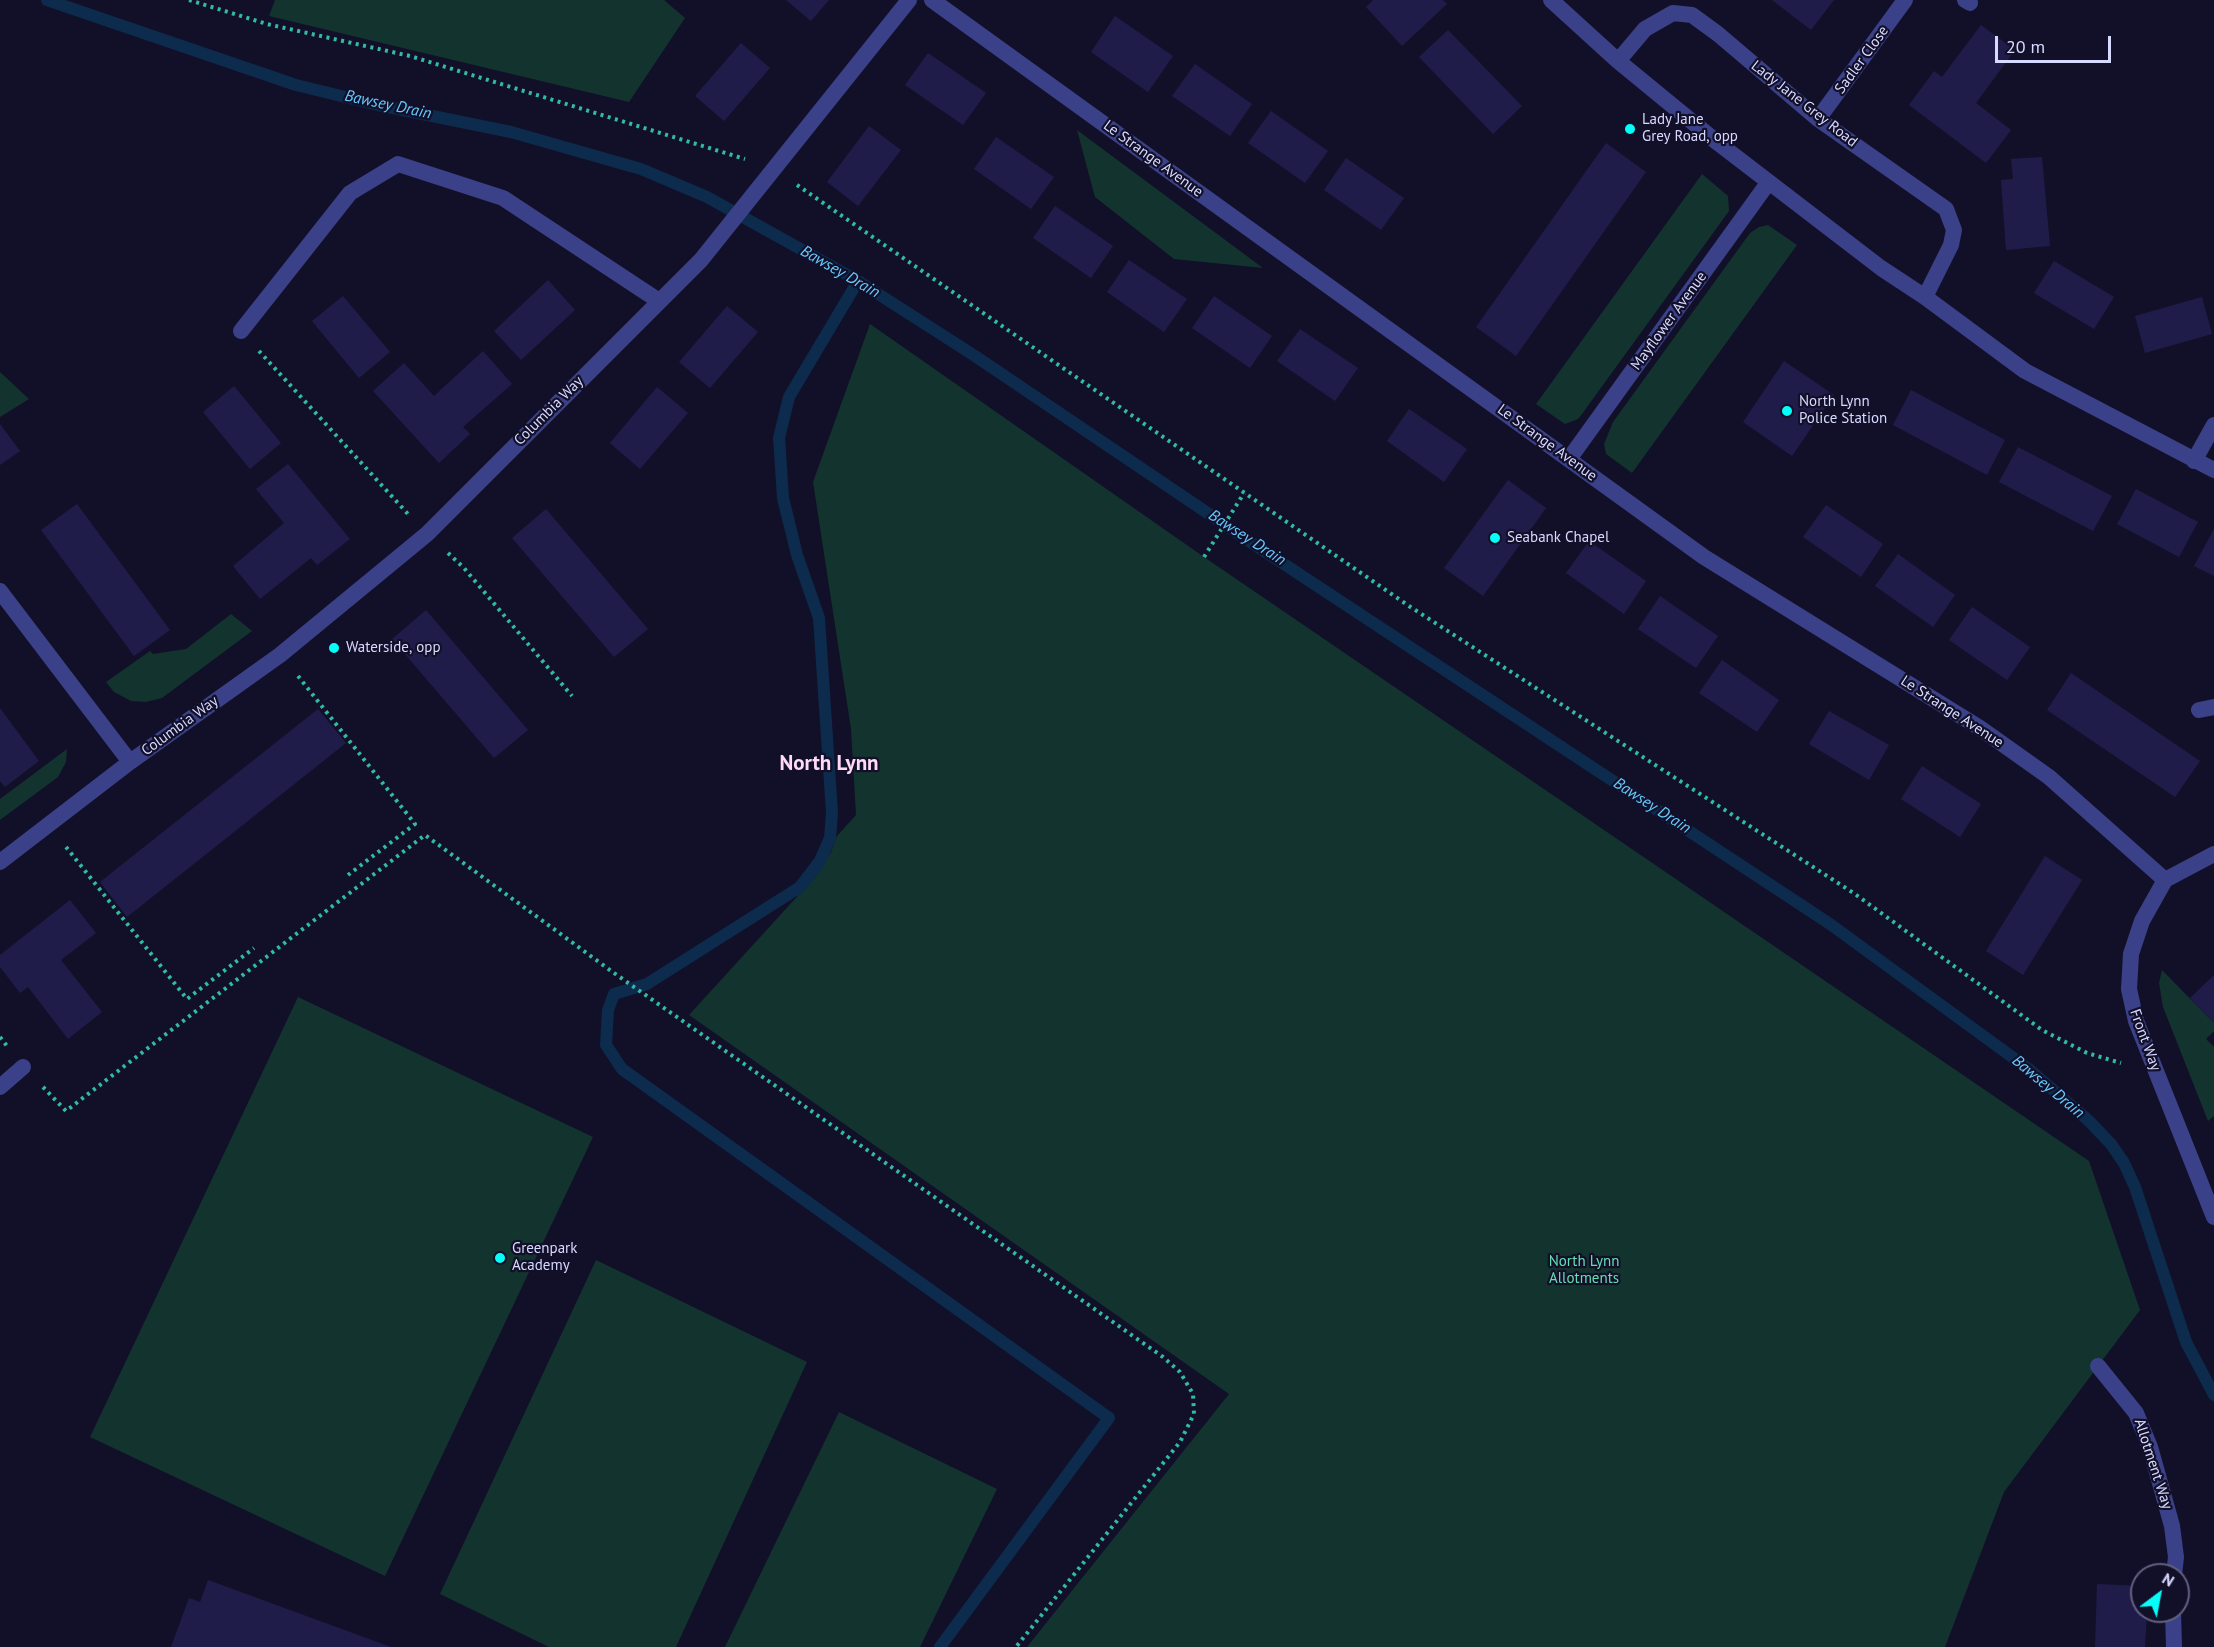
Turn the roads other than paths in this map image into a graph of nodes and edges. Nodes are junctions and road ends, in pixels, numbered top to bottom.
1 (909, 0) edge
2 (932, 0) edge
3 (1551, 0) edge
4 (1905, 0) edge
5 (1618, 61) junction
6 (1818, 119) junction
7 (1768, 183) junction
8 (1925, 297) junction
9 (659, 301) junction
10 (240, 331) road end
11 (2214, 425) edge
12 (1569, 459) junction
13 (2194, 461) junction
14 (2214, 470) edge
15 (0, 591) edge
16 (130, 762) junction
17 (2214, 854) edge
18 (0, 862) edge
19 (2165, 880) junction
20 (23, 1066) road end
21 (0, 1087) edge
22 (2214, 1217) edge
23 (2098, 1366) dead end
24 (2175, 1563) edge
25 (2173, 1623) edge
26 (2174, 1647) edge

1 - 9 street, Columbia Way
2 - 12 street, Le Strange Avenue
3 - 5 street
4 - 6 street, Sadler Close
5 - 6 street, Lady Jane Grey Road
5 - 7 street
6 - 8 street, Lady Jane Grey Road
7 - 8 street
7 - 12 street, Mayflower Avenue
8 - 13 street
9 - 10 street
9 - 16 street, Columbia Way
11 - 13 street
12 - 19 street, Le Strange Avenue
13 - 14 street
15 - 16 street, Columbia Way
16 - 18 street, Columbia Way
17 - 19 street
19 - 22 street, Front Way
20 - 21 street
23 - 24 street, Allotment Way
25 - 26 street

